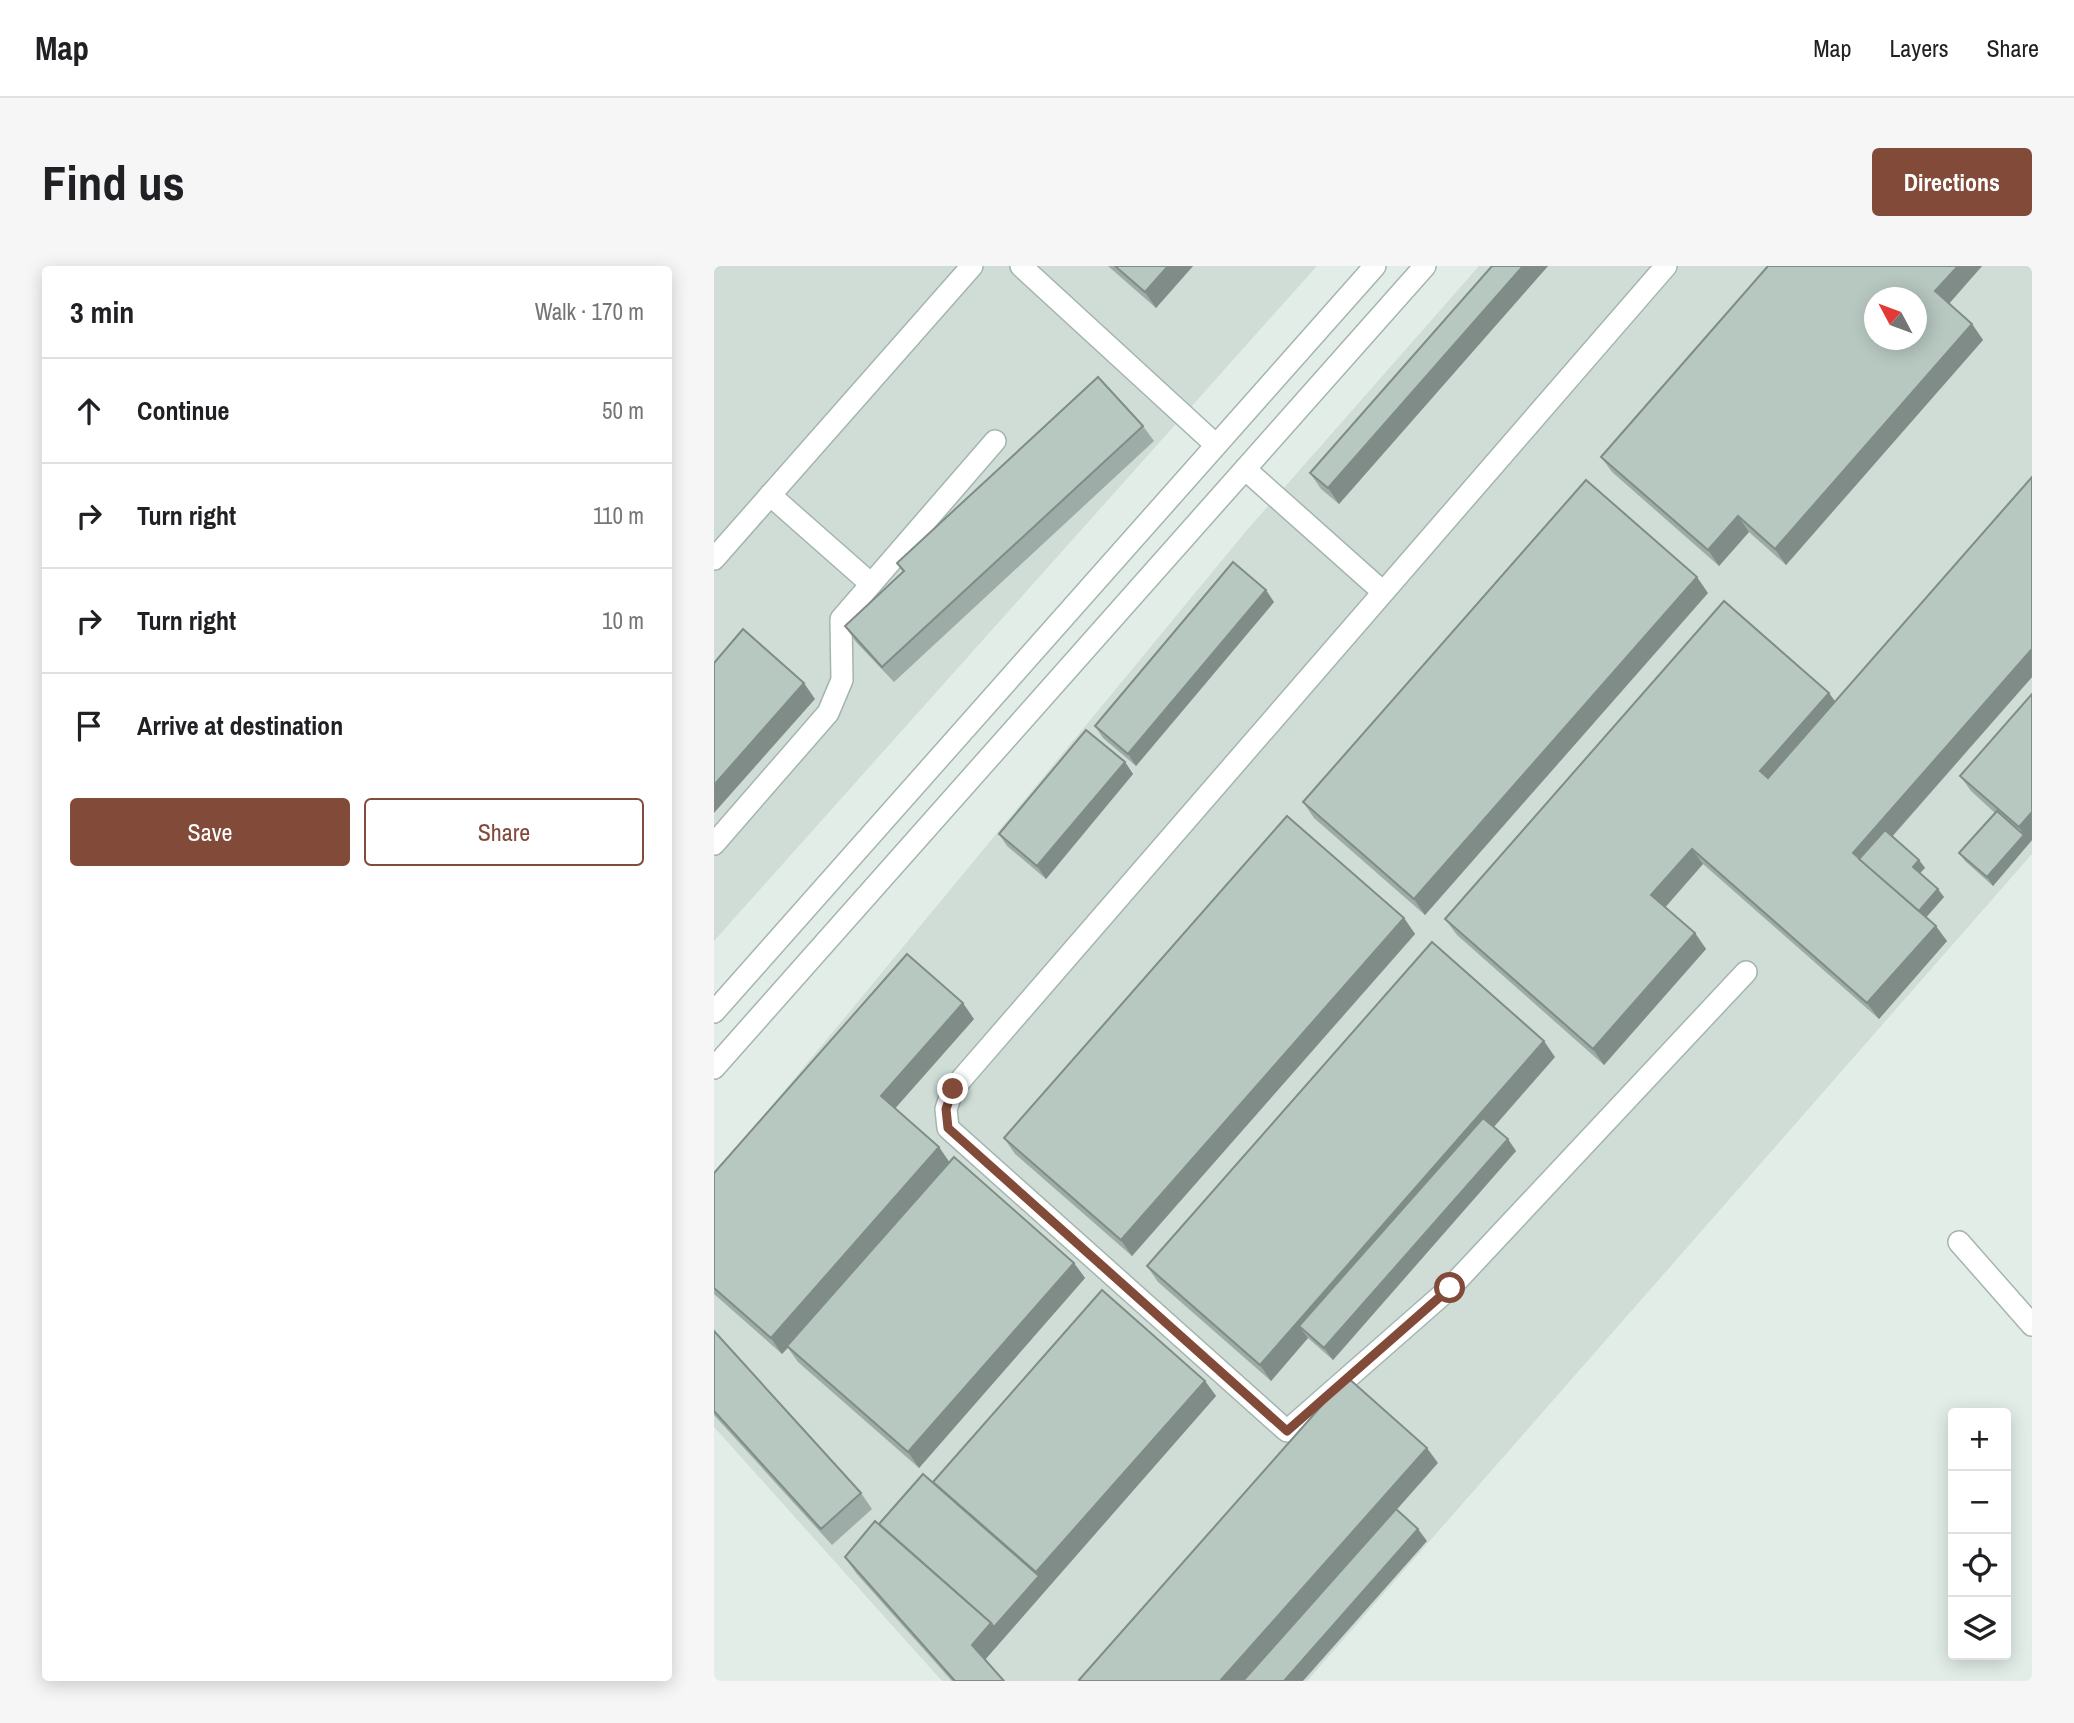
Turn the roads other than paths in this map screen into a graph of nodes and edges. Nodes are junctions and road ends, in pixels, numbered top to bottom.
1 (972, 266) edge
2 (1021, 266) edge
3 (1375, 266) edge
4 (1424, 266) edge
5 (1666, 266) edge
6 (995, 441) dead end
7 (1216, 445) junction
8 (1245, 469) junction
9 (770, 495) junction
10 (714, 559) edge
11 (871, 584) junction
12 (1383, 592) junction
13 (714, 844) edge
14 (1746, 972) dead end
15 (714, 1012) edge
16 (714, 1068) edge
17 (1959, 1242) dead end
18 (2032, 1325) edge

1 - 9 street
2 - 7 street
3 - 7 street
4 - 8 street
5 - 12 street
6 - 11 street
7 - 15 street
8 - 12 street
8 - 16 street
9 - 10 street
9 - 11 street
11 - 13 street
12 - 14 street
17 - 18 street

